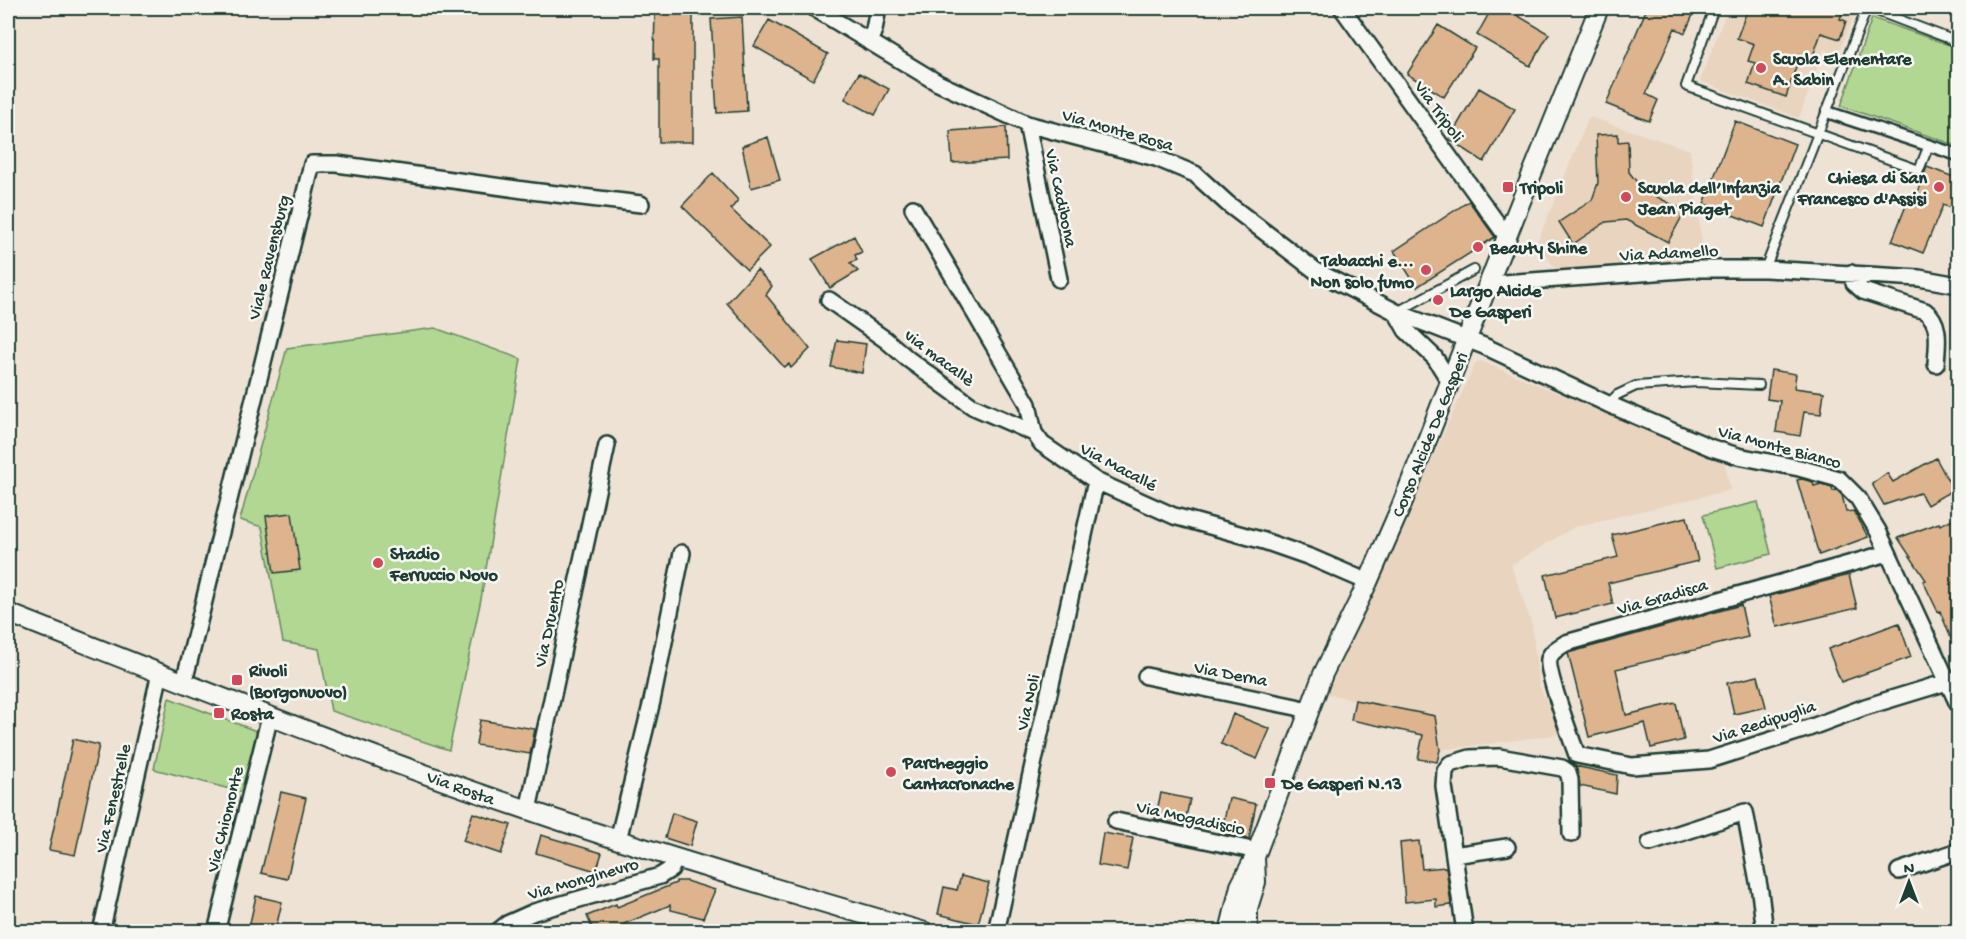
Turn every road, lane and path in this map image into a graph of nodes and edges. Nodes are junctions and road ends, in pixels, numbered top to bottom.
1 (814, 8) edge
2 (878, 8) edge
3 (1342, 8) edge
4 (1599, 8) edge
5 (1714, 8) edge
6 (1868, 8) edge
7 (869, 42) junction
8 (1959, 42) edge
9 (1827, 112) junction
10 (1027, 124) junction
11 (1818, 133) junction
12 (1929, 145) junction
13 (1959, 155) edge
14 (641, 204) dead end
15 (913, 208) dead end
16 (1507, 237) junction
17 (1765, 269) junction
18 (1474, 270) dead end
19 (1851, 273) junction
20 (1059, 279) dead end
21 (1489, 284) junction
22 (1959, 285) edge
23 (830, 300) dead end
24 (1396, 312) junction
25 (1467, 340) junction
26 (1936, 364) dead end
27 (1450, 382) junction
28 (1759, 385) dead end
29 (1608, 404) junction
30 (1034, 433) junction
31 (607, 445) dead end
32 (1096, 481) junction
33 (682, 553) dead end
34 (1888, 554) junction
35 (1368, 582) junction
36 (8, 613) edge
37 (160, 674) junction
38 (1146, 676) dead end
39 (1954, 680) edge
40 (184, 682) junction
41 (1959, 704) edge
42 (1308, 711) junction
43 (270, 716) junction
44 (1576, 755) joint
45 (528, 810) junction
46 (1116, 821) dead end
47 (1571, 834) dead end
48 (618, 840) junction
49 (1650, 843) dead end
50 (1507, 847) dead end
51 (1959, 851) edge
52 (1256, 854) junction
53 (1454, 855) junction
54 (675, 858) junction
55 (1899, 871) dead end
56 (101, 932) edge
57 (216, 932) edge
58 (497, 932) edge
59 (925, 932) edge
60 (996, 932) edge
61 (1229, 932) edge
62 (1248, 932) edge
63 (1465, 932) edge
64 (1765, 932) edge

1 - 7 street, Via Monte Rosa
2 - 7 street
3 - 16 street, Via Tripoli
4 - 16 street, Corso Alcide De Gasperi
5 - 11 lane
6 - 8 lane
6 - 9 lane
7 - 10 street, Via Monte Rosa
9 - 11 lane
9 - 12 street
10 - 20 street, Via Cadibona
10 - 24 street, Via Monte Rosa
11 - 12 lane
11 - 17 lane
12 - 13 street
14 - 40 street, Viale Ravensburg
15 - 30 street
16 - 21 street, Corso Alcide De Gasperi
17 - 19 street, Via Adamello
17 - 21 street, Via Adamello
18 - 24 lane
19 - 22 street, Via Adamello
19 - 26 street
21 - 25 street, Corso Alcide De Gasperi
23 - 30 street, via macallè
24 - 25 street
24 - 27 street
25 - 27 street, Corso Alcide De Gasperi
25 - 29 street, Via Monte Bianco
27 - 35 street, Corso Alcide De Gasperi
28 - 29 lane
29 - 34 street, Via Monte Bianco
30 - 32 street, Via Macallé
31 - 45 street, Via Druento
32 - 35 street, Via Macallé
32 - 60 street, Via Noli
33 - 48 street
34 - 39 street, Via Monte Bianco
34 - 44 street, Via Gradisca
35 - 42 street, Corso Alcide De Gasperi
36 - 37 street, Via Rosta
37 - 40 street, Via Rosta
37 - 56 street, Via Fenestrelle
38 - 42 street, Via Derna
39 - 41 street, Via Monte Bianco
39 - 44 street, Via Redipuglia
40 - 43 street, Via Rosta
42 - 52 street, Corso Alcide De Gasperi
43 - 45 street, Via Rosta
43 - 57 street, Via Chiomonte
45 - 48 street, Via Rosta
46 - 52 street, Via Mogadiscio
47 - 53 street
48 - 54 street, Via Rosta
49 - 64 street
50 - 53 street
51 - 55 street
52 - 61 street, Corso Alcide De Gasperi
52 - 62 street, Corso Alcide De Gasperi
53 - 63 street
54 - 58 street, Via Monginevro
54 - 59 street, Via Rosta

